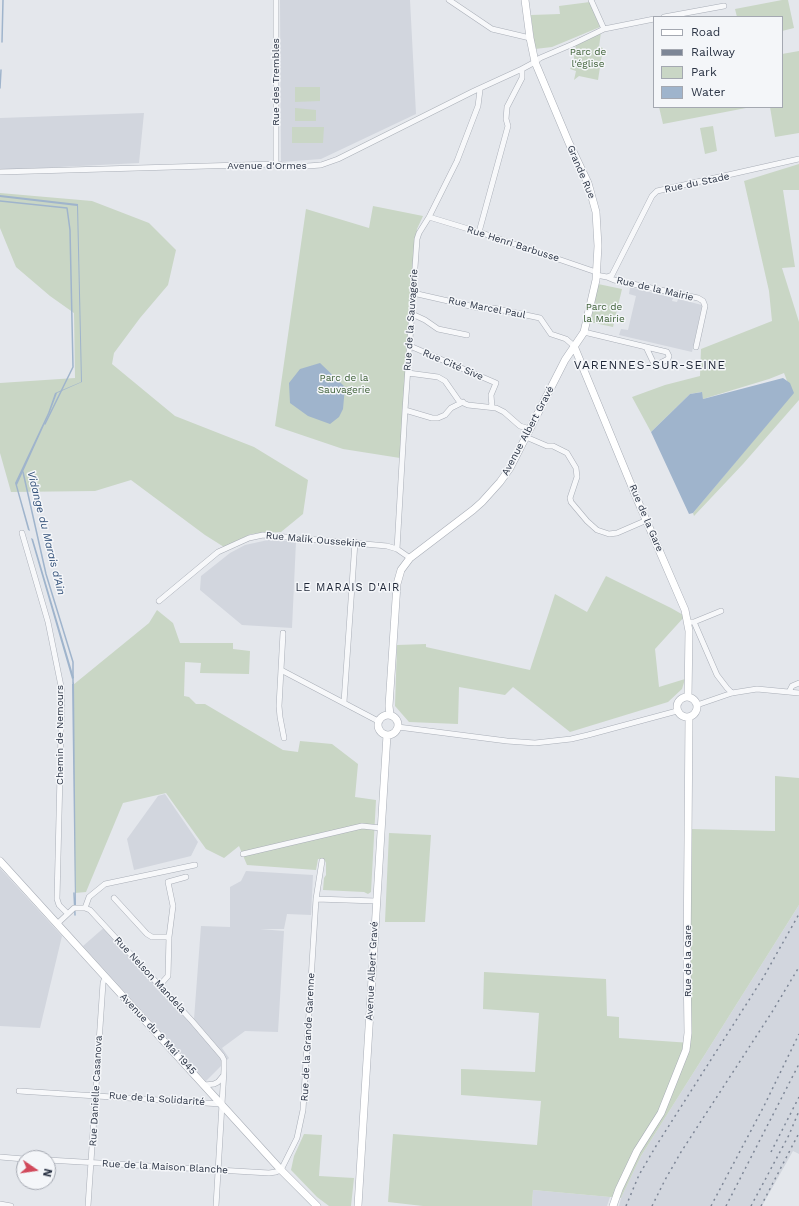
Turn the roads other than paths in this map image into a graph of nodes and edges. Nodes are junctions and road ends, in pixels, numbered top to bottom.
1 (276, 0) edge
2 (450, 0) edge
3 (525, 0) edge
4 (591, 0) edge
5 (724, 6) dead end
6 (669, 16) edge
7 (653, 19) edge
8 (604, 29) junction
9 (530, 38) junction
10 (535, 62) junction
11 (522, 69) junction
12 (480, 90) junction
13 (799, 159) edge
14 (276, 164) junction
15 (0, 172) edge
16 (429, 217) junction
17 (479, 232) junction
18 (596, 273) junction
19 (607, 277) junction
20 (413, 293) junction
21 (412, 314) junction
22 (584, 332) junction
23 (467, 335) dead end
24 (410, 346) junction
25 (574, 346) junction
26 (646, 347) junction
27 (696, 348) dead end
28 (408, 373) junction
29 (463, 402) junction
30 (492, 407) junction
31 (405, 410) junction
32 (530, 429) junction
33 (526, 437) junction
34 (647, 520) junction
35 (22, 533) dead end
36 (355, 542) junction
37 (397, 548) junction
38 (410, 558) junction
39 (160, 601) dead end
40 (721, 611) dead end
41 (691, 622) junction
42 (283, 633) dead end
43 (281, 670) junction
44 (799, 683) edge
45 (789, 692) junction
46 (732, 693) junction
47 (799, 693) edge
48 (688, 697) junction
49 (344, 702) junction
50 (697, 705) junction
51 (677, 711) junction
52 (390, 714) junction
53 (689, 717) junction
54 (378, 721) junction
55 (398, 727) junction
56 (387, 736) junction
57 (284, 738) dead end
58 (381, 828) junction
59 (243, 854) dead end
60 (0, 861) edge
61 (322, 861) dead end
62 (195, 865) dead end
63 (186, 877) dead end
64 (114, 898) dead end
65 (316, 899) junction
66 (376, 901) junction
67 (85, 908) junction
68 (67, 913) junction
69 (57, 924) junction
70 (169, 937) junction
71 (106, 977) junction
72 (159, 986) junction
73 (224, 1075) junction
74 (205, 1085) junction
75 (19, 1092) dead end
76 (96, 1096) junction
77 (222, 1104) junction
78 (0, 1158) edge
79 (16, 1159) edge
80 (56, 1161) edge
81 (92, 1163) junction
82 (218, 1170) junction
83 (281, 1170) junction
84 (0, 1204) edge
85 (11, 1206) edge
86 (88, 1206) edge
87 (216, 1206) edge
88 (317, 1206) edge
89 (358, 1206) edge
90 (613, 1206) edge

1 - 14 street, Rue des Trembles
2 - 9 street
3 - 9 main road, Grande Rue
4 - 8 street
5 - 6 street
7 - 8 street, Avenue d'Ormes
8 - 10 street, Avenue d'Ormes
9 - 10 main road, Grande Rue
10 - 11 street, Avenue d'Ormes
10 - 18 main road, Grande Rue
11 - 12 street, Avenue d'Ormes
11 - 17 street
12 - 14 street, Avenue d'Ormes
12 - 16 street, Rue de la Sauvagerie
13 - 19 street, Rue du Stade
14 - 15 street, Avenue d'Ormes
16 - 17 street, Rue Henri Barbusse
16 - 20 street, Rue de la Sauvagerie
17 - 18 street, Rue Henri Barbusse
18 - 19 street
18 - 22 main road, Grande Rue
19 - 27 street, Rue de la Mairie
20 - 21 street, Rue de la Sauvagerie
20 - 25 street, Rue Marcel Paul
21 - 23 street
21 - 24 street, Rue de la Sauvagerie
22 - 25 main road, Grande Rue
22 - 26 street
24 - 28 street, Rue de la Sauvagerie
24 - 30 street, Rue Cité Sive
25 - 32 main road, Avenue Albert Gravé
25 - 34 main road, Rue de la Gare
26 - 26 street
28 - 29 street, Rue Cité Sive
28 - 31 street, Rue de la Sauvagerie
29 - 30 street
29 - 31 street
30 - 32 street
31 - 37 street, Rue de la Sauvagerie
32 - 33 main road, Avenue Albert Gravé
33 - 34 street
33 - 38 main road, Avenue Albert Gravé
34 - 41 main road, Rue de la Gare
35 - 68 street, Chemin de Nemours
36 - 37 street, Rue Malik Oussekine
36 - 39 street, Rue Malik Oussekine
36 - 49 street
37 - 38 street
38 - 52 main road, Avenue Albert Gravé
40 - 41 street
41 - 46 street
41 - 48 main road, Rue de la Gare
42 - 43 street
43 - 49 street
43 - 57 street
44 - 45 street
45 - 46 street
45 - 47 street
46 - 50 street
48 - 50 main road
48 - 51 main road
49 - 54 street
50 - 53 main road
51 - 53 main road
51 - 55 street
52 - 54 main road
52 - 55 main road
53 - 90 main road, Rue de la Gare
54 - 56 main road
55 - 56 main road
56 - 58 main road, Avenue Albert Gravé
58 - 59 street
58 - 66 main road, Avenue Albert Gravé
60 - 69 main road, Avenue du 8 Mai 1945
61 - 65 street, Rue de la Grande Garenne
62 - 67 street
63 - 70 street
64 - 70 street
65 - 66 street
65 - 83 street, Rue de la Grande Garenne
66 - 89 main road, Avenue Albert Gravé
67 - 68 street
67 - 72 street, Rue Nelson Mandela
68 - 69 street
69 - 71 main road, Avenue du 8 Mai 1945
70 - 72 street
71 - 74 main road, Avenue du 8 Mai 1945
71 - 76 street, Rue Danielle Casanova
72 - 73 street, Rue Nelson Mandela
73 - 74 street
73 - 77 street, Rue Nelson Mandela
74 - 77 main road, Avenue du 8 Mai 1945
75 - 76 street, Rue de la Solidarité
76 - 77 street, Rue de la Solidarité
76 - 81 street, Rue Danielle Casanova
77 - 82 street, Rue Nelson Mandela
77 - 83 main road, Avenue du 8 Mai 1945
78 - 79 street
80 - 81 street, Rue de la Maison Blanche
81 - 82 street, Rue de la Maison Blanche
81 - 86 street, Rue Danielle Casanova
82 - 83 street, Rue de la Maison Blanche
82 - 87 street, Rue Nelson Mandela
83 - 88 main road, Avenue du 8 Mai 1945
84 - 85 street

